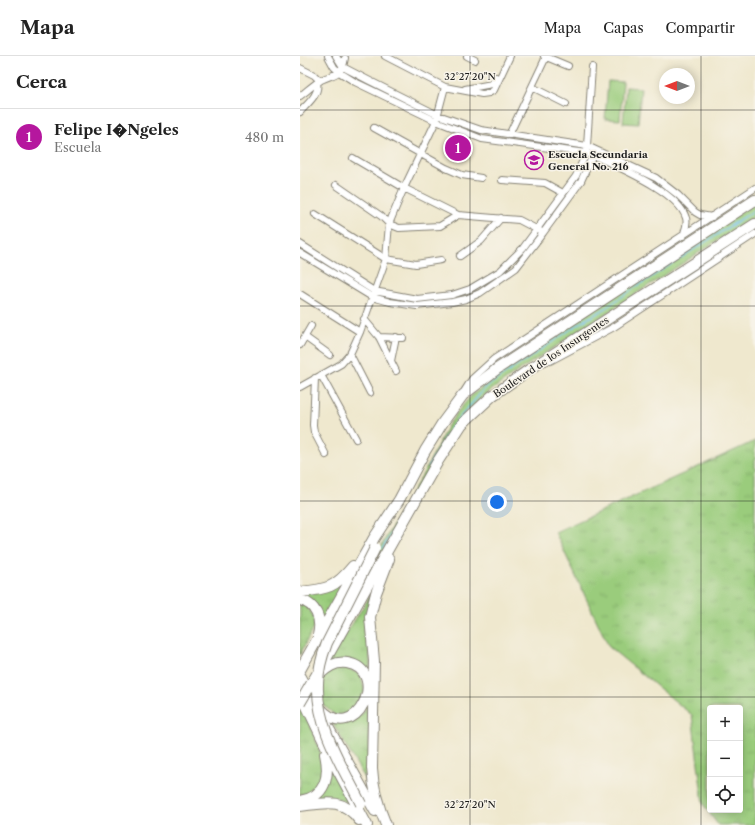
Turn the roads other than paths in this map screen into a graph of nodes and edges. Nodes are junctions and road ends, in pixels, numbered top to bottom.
1 (328, 56) edge
2 (467, 56) edge
3 (507, 56) edge
4 (510, 56) edge
5 (545, 56) edge
6 (346, 57) edge
7 (388, 57) edge
8 (337, 58) edge
9 (475, 60) dead end
10 (344, 66) junction
11 (568, 66) dead end
12 (334, 67) junction
13 (592, 67) dead end
14 (300, 68) edge
15 (339, 72) junction
16 (329, 77) junction
17 (319, 82) junction
18 (446, 86) junction
19 (532, 87) junction
20 (464, 89) junction
21 (300, 96) edge
22 (566, 104) dead end
23 (300, 112) edge
24 (438, 115) junction
25 (436, 121) junction
26 (374, 128) dead end
27 (509, 135) junction
28 (588, 146) junction
29 (594, 152) junction
30 (586, 153) junction
31 (421, 154) junction
32 (353, 158) dead end
33 (622, 166) junction
34 (481, 178) dead end
35 (502, 180) dead end
36 (336, 185) dead end
37 (404, 188) junction
38 (755, 188) edge
39 (563, 193) junction
40 (755, 200) edge
41 (315, 214) dead end
42 (458, 215) junction
43 (712, 217) junction
44 (501, 218) junction
45 (389, 224) junction
46 (755, 224) edge
47 (537, 229) junction
48 (543, 233) junction
49 (755, 234) edge
50 (683, 236) junction
51 (300, 244) edge
52 (300, 253) edge
53 (460, 256) dead end
54 (386, 259) junction
55 (441, 260) dead end
56 (300, 294) edge
57 (373, 294) junction
58 (364, 319) junction
59 (312, 326) dead end
60 (360, 332) junction
61 (305, 337) junction
62 (379, 337) junction
63 (300, 345) edge
64 (330, 354) dead end
65 (350, 354) junction
66 (391, 361) junction
67 (530, 369) junction
68 (396, 370) dead end
69 (318, 377) junction
70 (300, 387) edge
71 (370, 393) dead end
72 (463, 395) junction
73 (356, 439) dead end
74 (326, 456) dead end
75 (411, 510) junction
76 (374, 543) junction
77 (300, 592) edge
78 (300, 600) edge
79 (313, 647) junction
80 (322, 669) junction
81 (300, 670) edge
82 (300, 677) edge
83 (300, 692) edge
84 (311, 695) junction
85 (300, 703) edge
86 (321, 737) junction
87 (300, 801) edge
88 (300, 806) edge
89 (363, 825) edge
90 (367, 825) edge
91 (372, 825) edge
92 (384, 825) edge

1 - 12 street
2 - 9 street
3 - 20 street
4 - 20 street
5 - 11 street
5 - 19 street
6 - 8 street
6 - 10 street
7 - 18 street
8 - 10 street
8 - 12 street
10 - 15 street
10 - 24 street
12 - 15 street
12 - 16 street
13 - 28 street
14 - 17 street
15 - 16 street
15 - 25 street
16 - 17 street
17 - 21 street
17 - 23 street
18 - 20 street
18 - 24 street
19 - 22 street
19 - 27 street
24 - 25 street
24 - 27 street
25 - 30 street
25 - 31 street
26 - 31 street
27 - 28 street
28 - 29 street
28 - 30 street
29 - 30 street
29 - 33 street
29 - 48 street
30 - 39 street
31 - 34 street
31 - 37 street
32 - 37 street
33 - 43 street
33 - 50 street
35 - 39 street
36 - 45 street
37 - 42 street
37 - 45 street
38 - 43 street
39 - 47 street
40 - 72 highway, Boulevard de los Insurgentes
41 - 54 street
42 - 44 street
42 - 45 street
43 - 50 street
44 - 47 street
44 - 53 street
45 - 54 street
46 - 67 highway, Boulevard de los Insurgentes
47 - 48 street
47 - 57 street
48 - 57 street
49 - 67 street
50 - 72 street
51 - 57 street
52 - 57 street
54 - 55 street
54 - 57 street
56 - 60 street
57 - 58 street
58 - 60 street
58 - 62 street
59 - 61 street
60 - 65 street
61 - 63 street
61 - 64 street
62 - 66 street
62 - 66 street
65 - 69 street
65 - 71 street
66 - 68 street
67 - 75 highway, Boulevard de los Insurgentes
69 - 70 street
69 - 73 street
69 - 74 street
72 - 76 highway, Boulevard de los Insurgentes
75 - 80 highway, Boulevard de los Insurgentes
75 - 92 highway
76 - 77 highway
76 - 79 highway
76 - 91 highway, bridge
78 - 79 highway
79 - 81 highway
80 - 84 highway
80 - 85 highway, Boulevard de los Insurgentes, bridge
82 - 84 highway
83 - 86 highway
84 - 92 highway
86 - 87 highway
86 - 90 highway
88 - 89 highway

